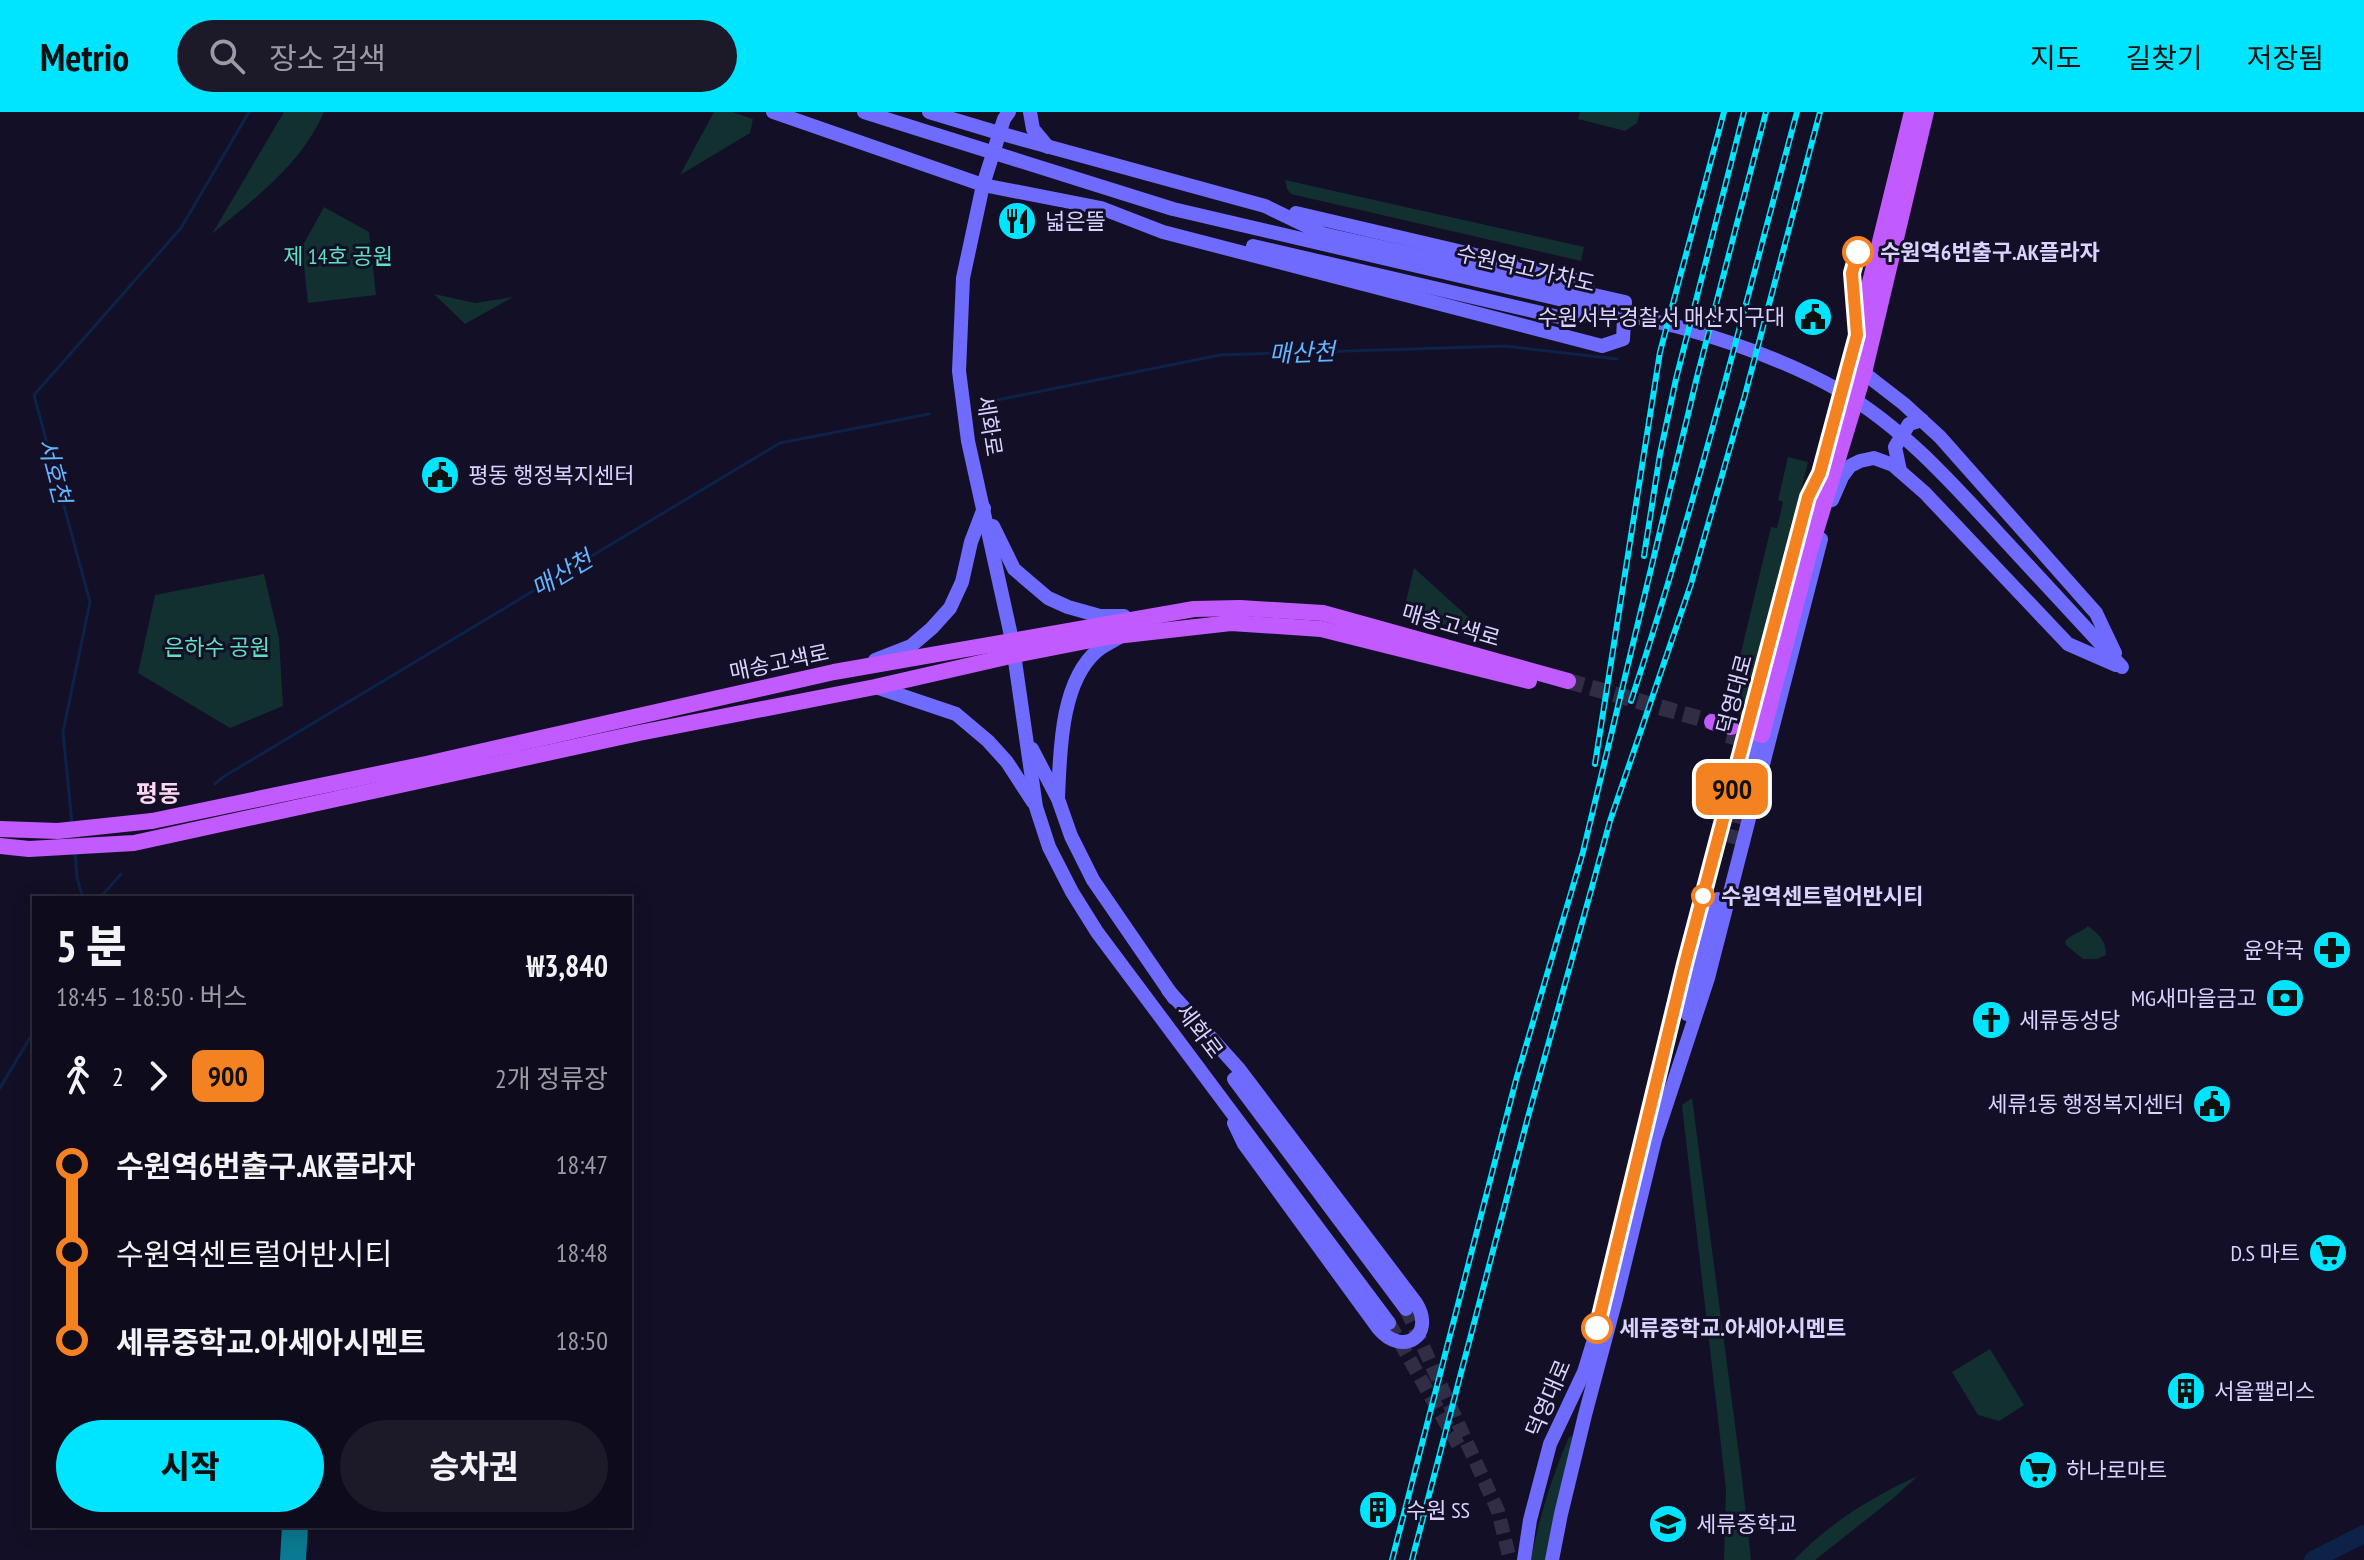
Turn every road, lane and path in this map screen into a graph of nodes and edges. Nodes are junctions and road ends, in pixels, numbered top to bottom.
1 (773, 112) edge
2 (864, 112) edge
3 (929, 112) edge
4 (980, 112) edge
5 (1030, 112) edge
6 (1912, 112) edge
7 (1926, 112) edge
8 (1005, 114) edge
9 (956, 120) junction
10 (999, 133) junction
11 (1049, 147) junction
12 (983, 185) junction
13 (1265, 206) junction
14 (1101, 208) junction
15 (1625, 313) junction
16 (1864, 373) junction
17 (1922, 420) junction
18 (1900, 471) junction
19 (1826, 474) junction
20 (1829, 507) junction
21 (984, 508) junction
22 (1145, 617) junction
23 (1122, 636) junction
24 (1013, 647) junction
25 (2122, 667) junction
26 (852, 669) junction
27 (875, 687) junction
28 (1710, 727) tunnel mouth
29 (1729, 731) tunnel mouth
30 (1756, 738) joint
31 (1028, 742) junction
32 (1749, 771) junction
33 (1058, 799) junction
34 (1036, 807) junction
35 (0, 829) edge
36 (1730, 844) tunnel mouth
37 (0, 846) edge
38 (1168, 990) junction
39 (1223, 1098) junction
40 (1656, 1117) junction
41 (1406, 1309) tunnel mouth
42 (1389, 1323) tunnel mouth
43 (1524, 1560) edge
44 (1552, 1560) edge

1 - 12 main road
2 - 15 main road, 수원역고가차도
3 - 9 main road
4 - 9 main road
5 - 11 main road
6 - 19 main road, 덕영대로
7 - 16 main road, 덕영대로
8 - 10 main road, 세화로
9 - 10 main road
10 - 11 main road
10 - 12 main road, 세화로
11 - 13 main road
12 - 14 main road
12 - 21 main road, 세화로
13 - 14 main road
13 - 15 main road
14 - 15 main road
15 - 25 main road, 수원역고가차도
16 - 17 main road
16 - 19 main road, 덕영대로
17 - 18 main road
17 - 25 main road
18 - 20 main road
18 - 25 main road
19 - 20 main road, 덕영대로
19 - 30 main road, 덕영대로
19 - 32 main road, 덕영대로
20 - 32 main road, 덕영대로
21 - 22 main road
21 - 24 main road, 세화로
21 - 26 main road
22 - 23 main road, 매송고색로
22 - 24 main road, 매송고색로
23 - 24 main road, 매송고색로
23 - 33 main road
24 - 26 main road, 매송고색로
24 - 27 main road, 매송고색로
24 - 31 main road, 세화로
26 - 35 main road, 매송고색로
27 - 34 main road
27 - 37 main road, 매송고색로
28 - 29 main road
30 - 32 main road, 덕영대로
31 - 33 main road, 세화로
31 - 34 main road, 세화로
32 - 40 main road, 덕영대로
32 - 40 main road, 덕영대로
33 - 38 main road, 세화로
34 - 39 main road, 세화로
36 - 40 main road, 덕영대로
38 - 39 main road
38 - 41 main road, 세화로
39 - 42 main road, 세화로
40 - 43 main road, 덕영대로
40 - 44 main road, 덕영대로

